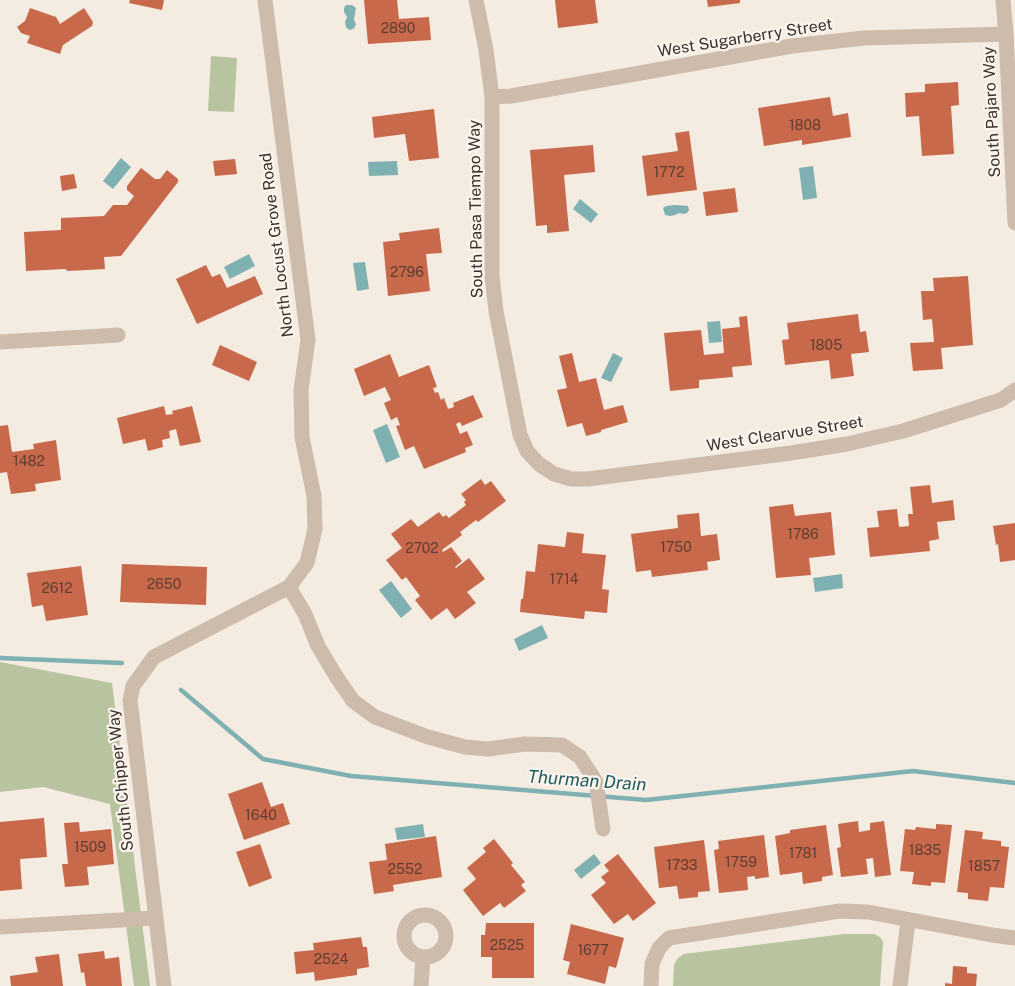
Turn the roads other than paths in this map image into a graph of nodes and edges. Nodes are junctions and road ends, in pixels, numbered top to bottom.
1 (265, 0) edge
2 (476, 0) edge
3 (1003, 0) edge
4 (1006, 34) junction
5 (492, 98) junction
6 (1015, 222) edge
7 (118, 335) dead end
8 (0, 342) edge
9 (1015, 390) edge
10 (554, 474) joint
11 (289, 587) junction
12 (603, 829) dead end
13 (155, 918) junction
14 (908, 921) junction
15 (0, 927) edge
16 (1015, 938) edge
17 (423, 957) dead end
18 (164, 986) edge
19 (421, 986) edge
20 (651, 986) edge
21 (900, 986) edge

1 - 11 street, North Locust Grove Road
2 - 5 street, South Pasa Tiempo Way
3 - 4 street, South Pajaro Way
4 - 5 street, West Sugarberry Street
4 - 6 street, South Pajaro Way
5 - 10 street, South Pasa Tiempo Way
7 - 8 street
9 - 10 street, West Clearvue Street
11 - 12 street
11 - 13 street, South Chipper Way
13 - 15 street
13 - 18 street, South Chipper Way
14 - 16 street
14 - 20 street
14 - 21 street
17 - 19 street

